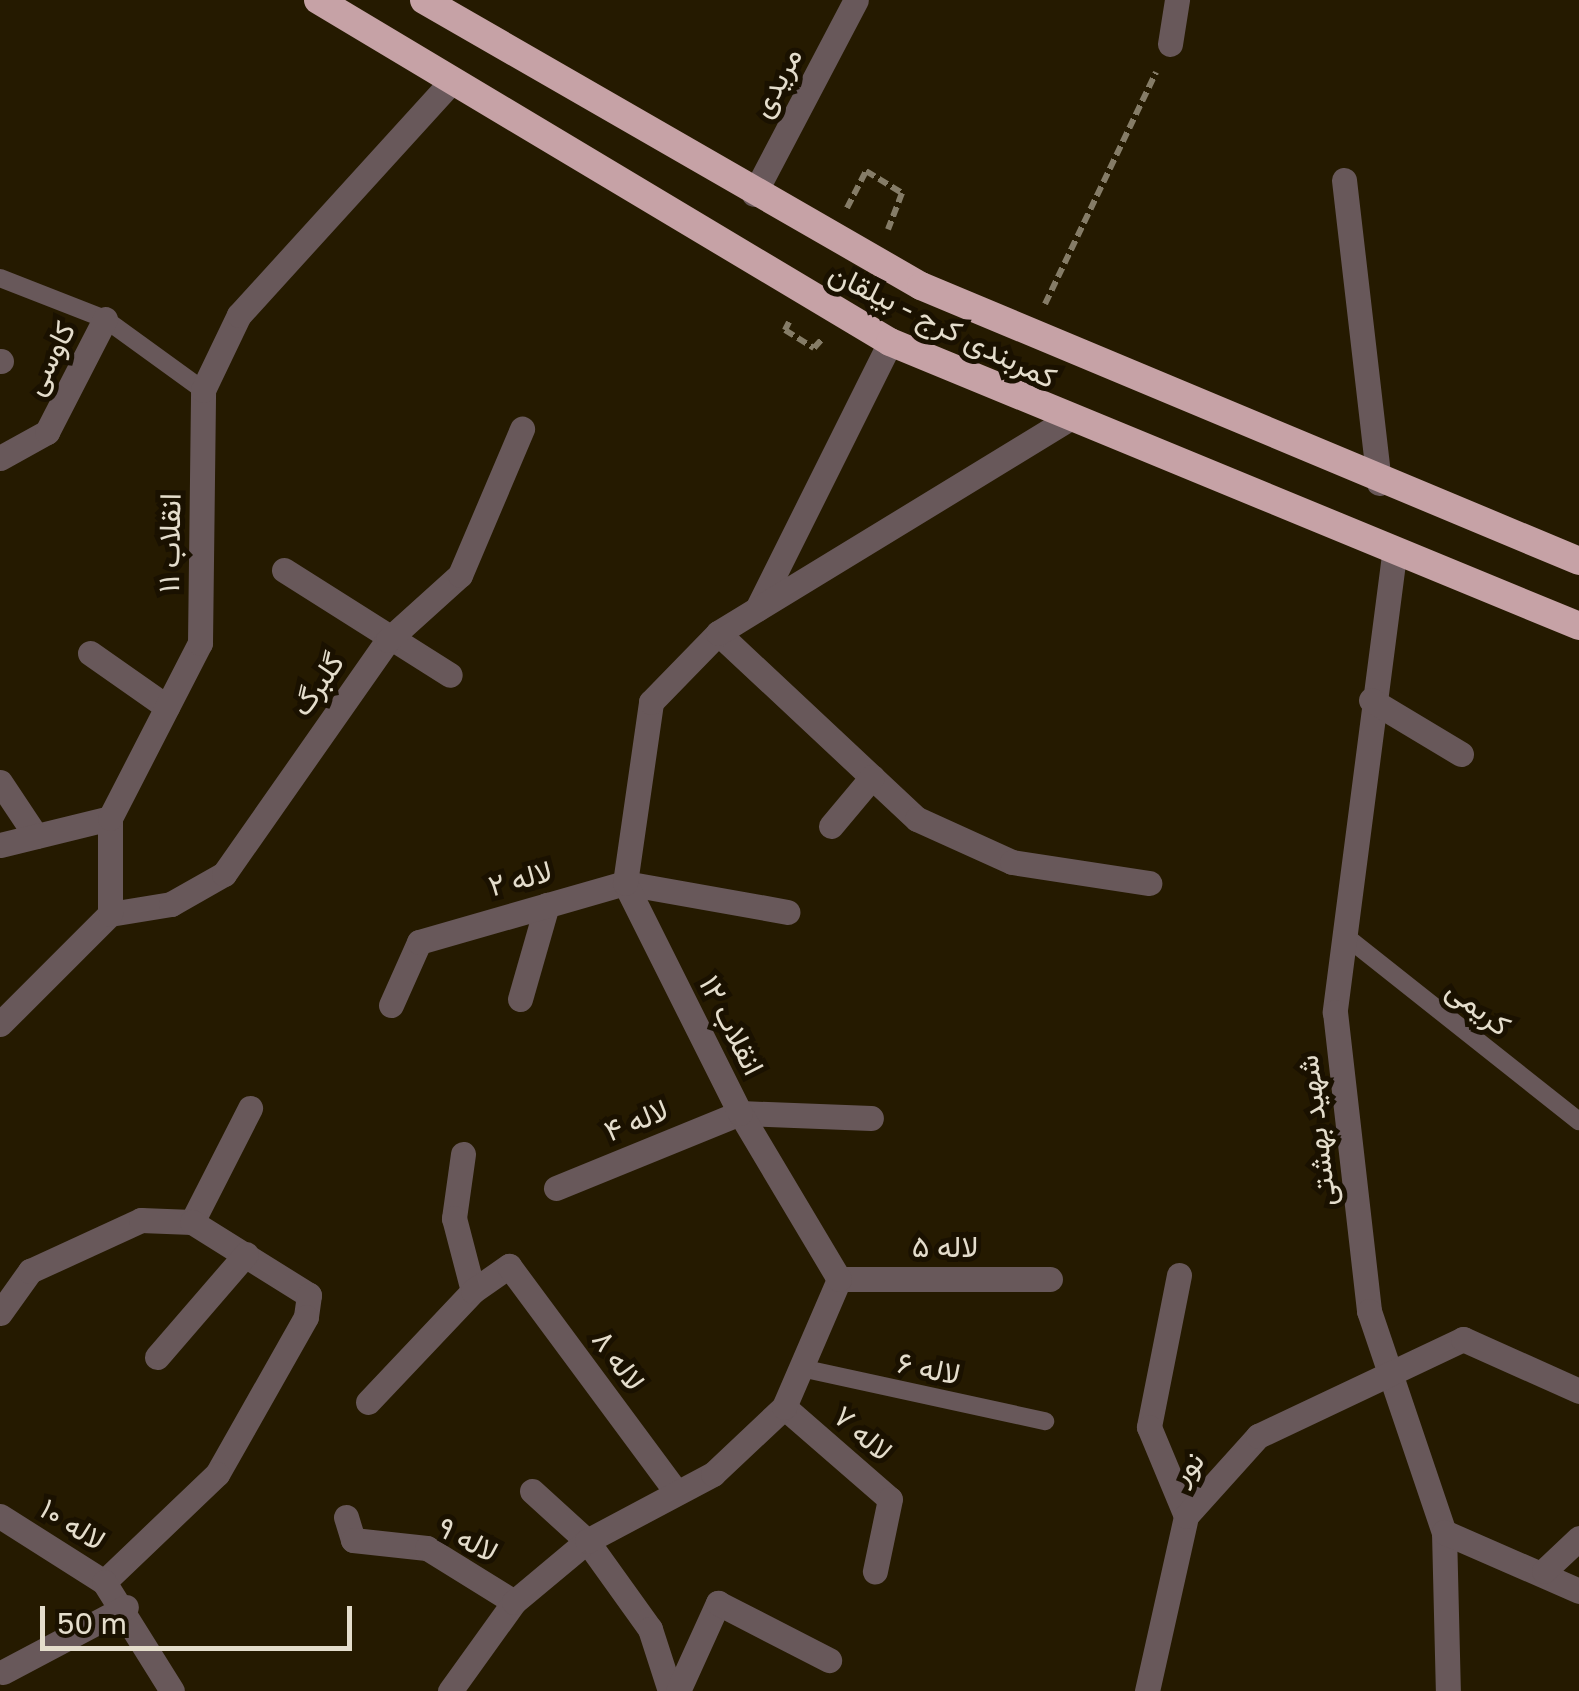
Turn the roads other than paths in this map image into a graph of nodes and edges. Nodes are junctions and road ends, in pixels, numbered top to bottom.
1 (318, 0) edge
2 (424, 0) edge
3 (856, 0) edge
4 (1177, 0) edge
5 (1170, 44) road end
6 (449, 84) junction
7 (1344, 180) dead end
8 (754, 194) junction
9 (0, 278) edge
10 (105, 319) junction
11 (890, 342) junction
12 (203, 390) junction
13 (1065, 421) junction
14 (522, 429) dead end
15 (0, 458) edge
16 (1380, 483) junction
17 (1394, 555) junction
18 (1579, 561) edge
19 (284, 570) dead end
20 (757, 609) junction
21 (1579, 626) edge
22 (718, 633) junction
23 (388, 640) junction
24 (90, 653) dead end
25 (450, 675) dead end
26 (1371, 700) junction
27 (167, 707) junction
28 (1461, 754) dead end
29 (872, 777) junction
30 (0, 782) edge
31 (110, 818) junction
32 (831, 826) dead end
33 (36, 836) junction
34 (0, 845) edge
35 (625, 882) junction
36 (1149, 883) dead end
37 (547, 906) junction
38 (786, 912) dead end
39 (110, 914) junction
40 (1344, 935) junction
41 (520, 999) dead end
42 (391, 1005) dead end
43 (0, 1024) edge
44 (250, 1108) dead end
45 (740, 1113) junction
46 (871, 1118) dead end
47 (1579, 1122) edge
48 (463, 1154) dead end
49 (556, 1188) dead end
50 (192, 1222) junction
51 (246, 1254) junction
52 (1179, 1275) dead end
53 (839, 1279) junction
54 (1050, 1279) dead end
55 (473, 1291) junction
56 (0, 1313) edge
57 (157, 1357) dead end
58 (800, 1368) junction
59 (1390, 1374) junction
60 (1579, 1391) edge
61 (368, 1402) dead end
62 (784, 1408) junction
63 (1045, 1422) dead end
64 (532, 1491) dead end
65 (677, 1493) junction
66 (0, 1516) edge
67 (1186, 1516) junction
68 (346, 1517) dead end
69 (1444, 1532) junction
70 (1579, 1538) edge
71 (587, 1540) junction
72 (874, 1571) dead end
73 (1544, 1571) junction
74 (104, 1582) junction
75 (1579, 1591) edge
76 (514, 1602) junction
77 (126, 1607) junction
78 (829, 1660) dead end
79 (3, 1672) dead end
80 (172, 1691) edge
81 (450, 1691) edge
82 (670, 1691) edge
83 (678, 1691) edge
84 (1147, 1691) edge
85 (1448, 1691) edge

1 - 6 highway, کمربندی کرج - بیلقان
2 - 8 highway, کمربندی کرج - بیلقان
3 - 8 street, مریدی
4 - 5 street
6 - 11 highway, کمربندی کرج - بیلقان
6 - 12 street, انقلاب ۱۱
7 - 16 street
8 - 16 highway, کمربندی کرج - بیلقان
9 - 10 lane
10 - 12 lane
10 - 15 street, کاوسی
11 - 13 highway, کمربندی کرج - بیلقان
11 - 20 street
12 - 27 street, انقلاب ۱۱
13 - 17 highway, کمربندی کرج - بیلقان
13 - 20 street
14 - 23 street, گلبرگ
16 - 18 highway, کمربندی کرج - بیلقان
17 - 21 highway, کمربندی کرج - بیلقان
17 - 26 street, شهید بهشتی
19 - 23 street
20 - 22 street
22 - 29 street
22 - 35 street
23 - 25 street
23 - 39 street, گلبرگ
24 - 27 street
26 - 28 street
26 - 40 street, شهید بهشتی
27 - 31 street, انقلاب ۱۱
29 - 32 street
29 - 36 street
30 - 33 street
31 - 33 street
31 - 39 street, انقلاب ۱۱
33 - 34 street
35 - 37 street, لاله ۲
35 - 38 street
35 - 45 street, انقلاب ۱۲
37 - 41 street
37 - 42 street, لاله ۲
39 - 43 street
40 - 47 lane, کریمی
40 - 59 street, شهید بهشتی
44 - 50 street
45 - 46 street
45 - 49 street, لاله ۴
45 - 53 street, انقلاب ۱۲
48 - 55 street
50 - 51 street
50 - 56 street
51 - 57 street
51 - 74 street
52 - 67 street
53 - 54 street, لاله ۵
53 - 58 street
55 - 61 street
55 - 65 street, لاله ۸
58 - 62 street
58 - 63 lane, لاله ۶
59 - 60 street, نور
59 - 67 street, نور
59 - 69 street, شهید بهشتی
62 - 65 street
62 - 72 street, لاله ۷
64 - 71 street
65 - 71 street
66 - 74 street, لاله ۱۰
67 - 84 street, نور
68 - 76 street, لاله ۹
69 - 73 street
69 - 85 street, شهید بهشتی
70 - 73 street
71 - 76 street
71 - 82 street
73 - 75 street
74 - 77 street, لاله ۱۰
76 - 81 street
77 - 79 street
77 - 80 street, لاله ۱۰
78 - 83 street

